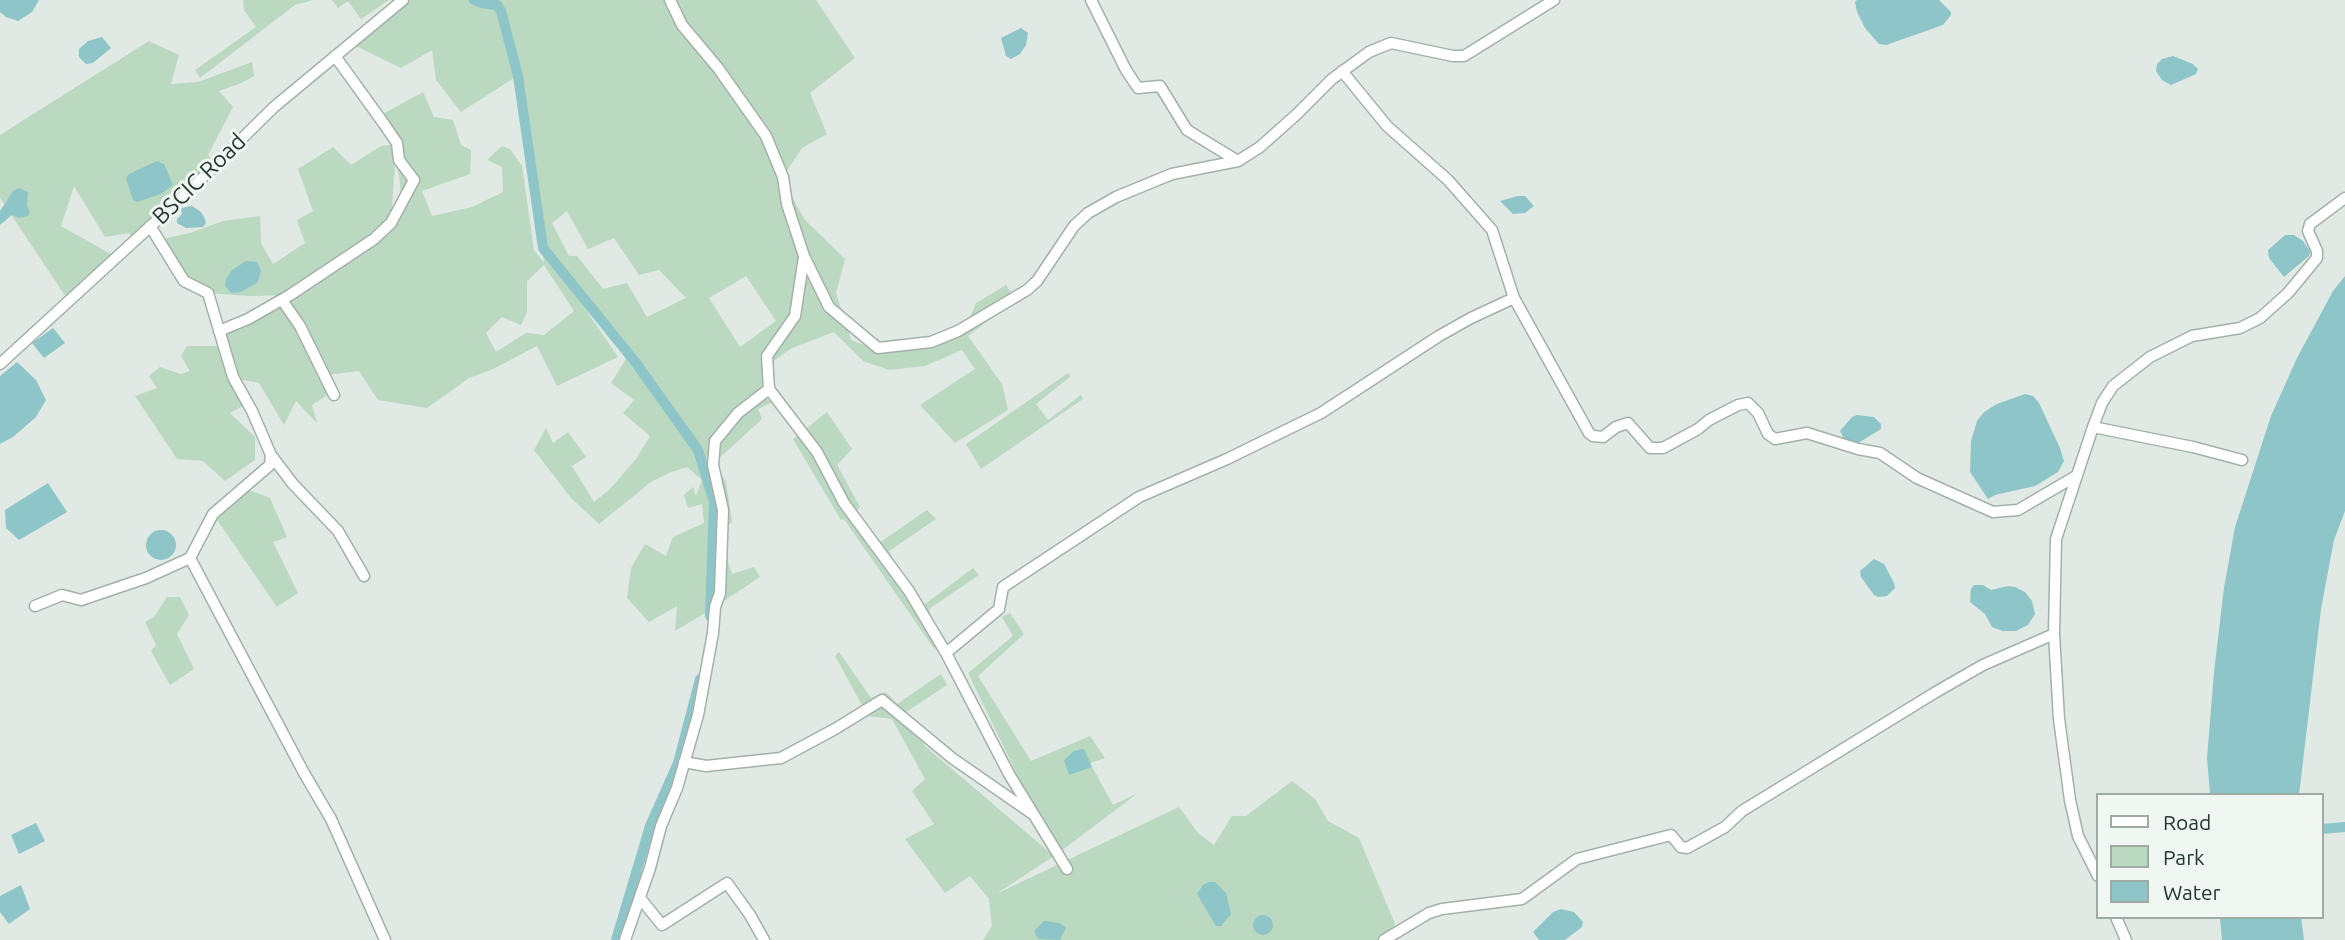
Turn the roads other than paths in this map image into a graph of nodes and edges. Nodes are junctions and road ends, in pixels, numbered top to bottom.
1 (403, 0) edge
2 (670, 0) edge
3 (1091, 0) edge
4 (1554, 0) edge
5 (335, 56) junction
6 (1342, 71) junction
7 (1238, 161) junction
8 (2345, 198) edge
9 (150, 226) junction
10 (804, 256) junction
11 (1514, 298) junction
12 (282, 300) junction
13 (219, 331) junction
14 (0, 364) edge
15 (769, 389) junction
16 (334, 395) dead end
17 (2093, 427) junction
18 (271, 455) junction
19 (2242, 460) dead end
20 (2076, 475) junction
21 (190, 558) junction
22 (364, 576) dead end
23 (35, 606) dead end
24 (2054, 634) junction
25 (946, 653) junction
26 (684, 762) junction
27 (1035, 816) junction
28 (1068, 869) dead end
29 (2096, 872) edge
30 (640, 898) junction
31 (2117, 919) edge
32 (385, 940) edge
33 (625, 940) edge
34 (764, 940) edge
35 (1384, 940) edge
36 (2126, 940) edge

1 - 5 street, BSCIC Road
2 - 10 street
3 - 7 street
4 - 6 street
5 - 9 street, BSCIC Road
5 - 12 street
6 - 7 street
6 - 11 street
7 - 10 street
8 - 17 street
9 - 13 street
9 - 14 street, BSCIC Road
10 - 15 street
11 - 20 street
11 - 25 street
12 - 13 street
12 - 16 street
13 - 18 street
15 - 25 street
15 - 26 street
17 - 19 street
17 - 20 street
18 - 21 street
18 - 22 street
20 - 24 street
21 - 23 street
21 - 32 street
24 - 29 street
24 - 35 street
25 - 27 street
26 - 27 street
26 - 30 street
27 - 28 street
30 - 33 street
30 - 34 street
31 - 36 street

